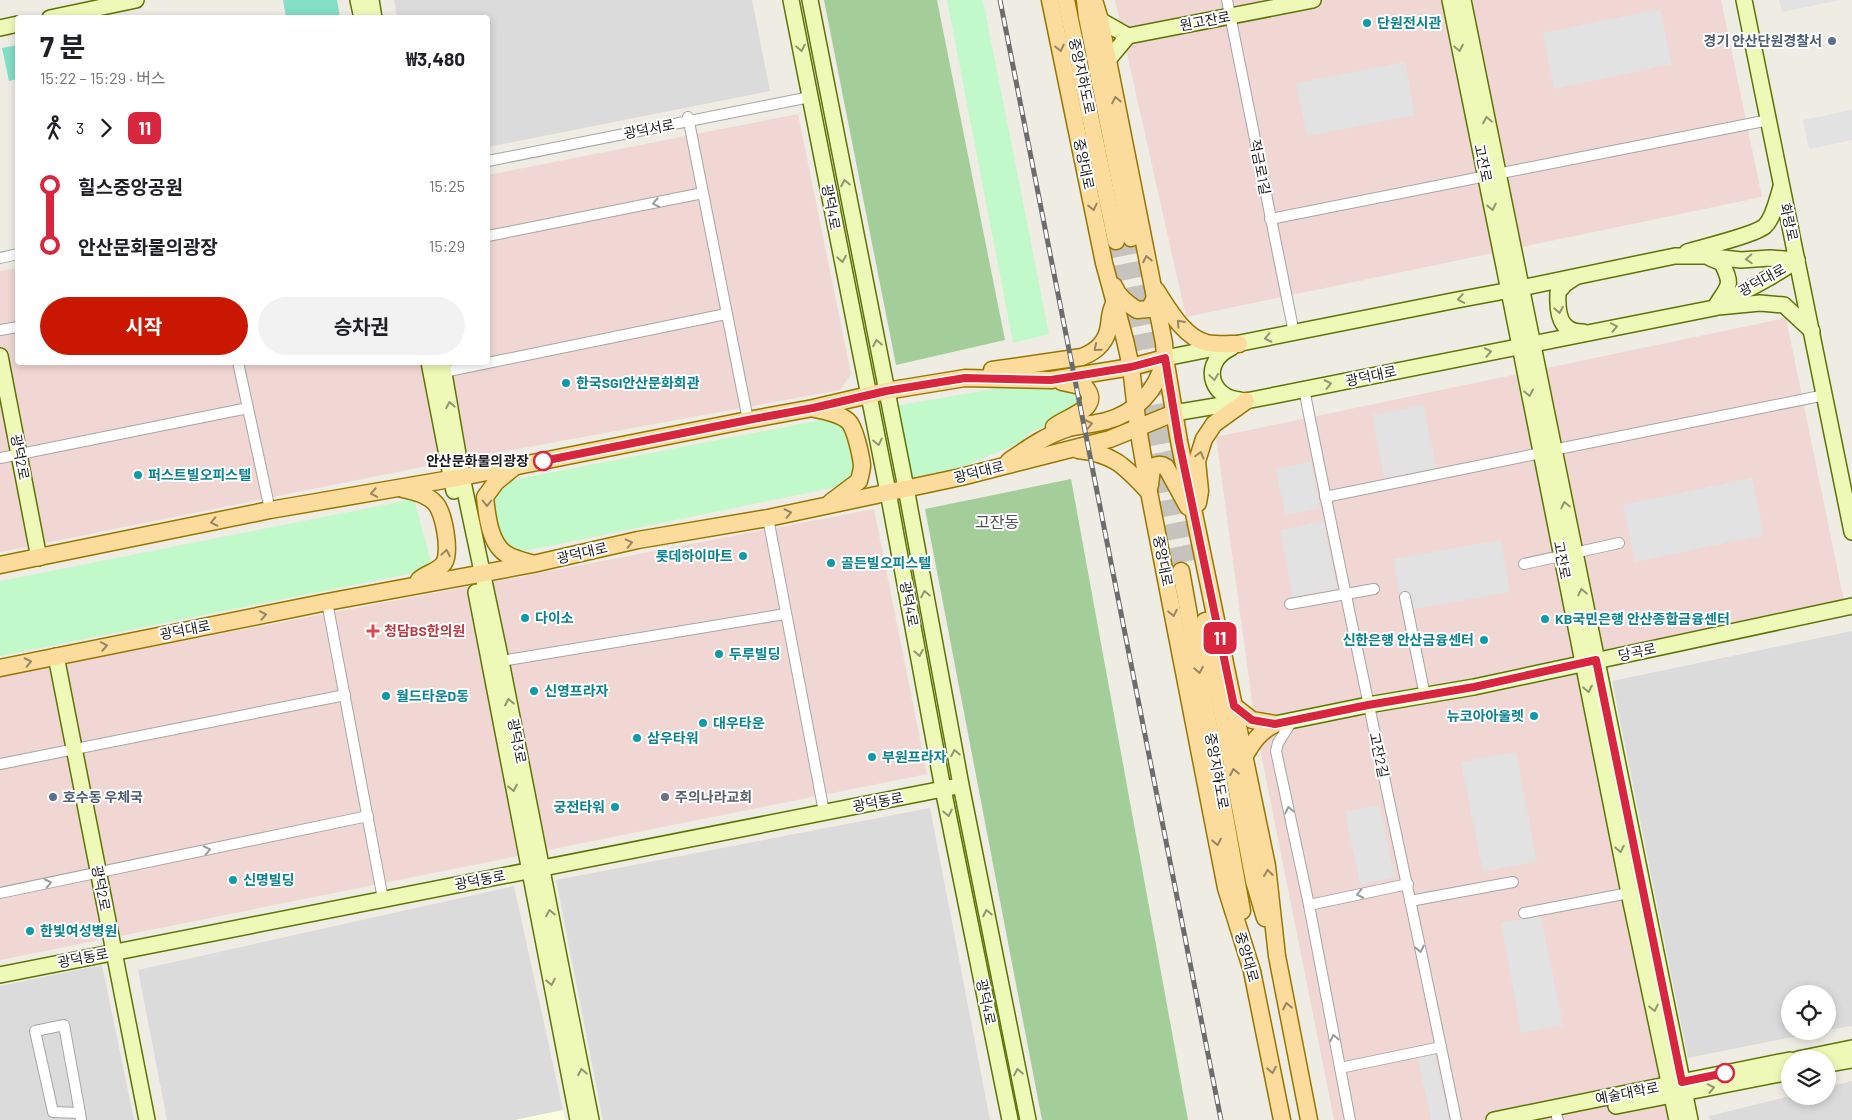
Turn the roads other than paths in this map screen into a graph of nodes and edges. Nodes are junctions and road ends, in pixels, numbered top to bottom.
1 (136, 0) edge
2 (358, 0) edge
3 (371, 0) edge
4 (791, 0) edge
5 (810, 0) edge
6 (1050, 0) edge
7 (1066, 0) edge
8 (1085, 0) edge
9 (1094, 0) edge
10 (1227, 0) edge
11 (1313, 0) edge
12 (1450, 0) edge
13 (1464, 0) edge
14 (1744, 0) edge
15 (64, 15) edge
16 (361, 15) edge
17 (374, 15) edge
18 (1230, 16) junction
19 (1100, 20) junction
20 (15, 25) edge
21 (0, 28) edge
22 (1128, 36) junction
23 (1108, 60) junction
24 (810, 98) junction
25 (689, 119) junction
26 (1768, 120) junction
27 (490, 161) edge
28 (1492, 175) junction
29 (1782, 185) junction
30 (703, 193) junction
31 (1270, 219) junction
32 (490, 236) edge
33 (15, 255) edge
34 (1675, 256) junction
35 (1705, 256) junction
36 (0, 258) edge
37 (1797, 260) junction
38 (1104, 263) junction
39 (1575, 277) junction
40 (1515, 289) junction
41 (1153, 291) junction
42 (1114, 304) junction
43 (1714, 308) junction
44 (726, 314) junction
45 (15, 328) edge
46 (0, 330) edge
47 (1812, 331) junction
48 (1586, 332) junction
49 (1294, 333) junction
50 (1239, 344) junction
51 (1526, 344) junction
52 (0, 356) edge
53 (490, 358) edge
54 (1165, 358) junction
55 (239, 365) edge
56 (430, 365) edge
57 (443, 367) edge
58 (1131, 367) junction
59 (965, 378) junction
60 (1051, 380) junction
61 (1304, 389) junction
62 (886, 391) junction
63 (868, 394) junction
64 (1824, 395) junction
65 (1246, 401) junction
66 (1136, 407) junction
67 (248, 408) junction
68 (813, 408) junction
69 (1174, 413) junction
70 (748, 420) junction
71 (1138, 428) junction
72 (1039, 440) junction
73 (1071, 449) junction
74 (1547, 452) junction
75 (19, 454) junction
76 (0, 458) edge
77 (516, 467) junction
78 (999, 467) junction
79 (457, 478) junction
80 (400, 488) junction
81 (906, 488) junction
82 (888, 492) junction
83 (1150, 492) junction
84 (1325, 497) junction
85 (828, 505) junction
86 (270, 510) junction
87 (768, 518) junction
88 (1196, 520) junction
89 (1852, 532) edge
90 (1619, 543) dead end
91 (1568, 554) junction
92 (39, 558) junction
93 (533, 564) junction
94 (1524, 564) dead end
95 (0, 565) edge
96 (477, 574) junction
97 (414, 586) junction
98 (1374, 589) dead end
99 (1344, 594) junction
100 (1405, 597) dead end
101 (327, 602) junction
102 (1290, 604) dead end
103 (1852, 606) edge
104 (786, 614) junction
105 (56, 656) junction
106 (501, 661) junction
107 (1589, 662) junction
108 (0, 668) edge
109 (345, 694) junction
110 (1425, 696) junction
111 (1368, 705) junction
112 (1234, 706) junction
113 (1292, 721) junction
114 (1275, 724) junction
115 (74, 749) junction
116 (1244, 757) junction
117 (0, 764) edge
118 (961, 785) junction
119 (943, 789) junction
120 (824, 812) junction
121 (368, 816) junction
122 (536, 869) junction
123 (98, 872) junction
124 (1513, 882) dead end
125 (1408, 884) junction
126 (1636, 891) junction
127 (0, 893) edge
128 (384, 899) junction
129 (1410, 901) junction
130 (1309, 905) junction
131 (1524, 913) dead end
132 (114, 952) junction
133 (1277, 956) junction
134 (1252, 971) junction
135 (0, 975) edge
136 (1441, 1046) junction
137 (1852, 1048) edge
138 (1836, 1051) edge
139 (1852, 1060) edge
140 (1781, 1062) edge
141 (1836, 1063) edge
142 (1340, 1068) junction
143 (1781, 1073) edge
144 (1677, 1089) junction
145 (1276, 1093) junction
146 (1308, 1113) edge
147 (81, 1116) edge
148 (1553, 1119) edge
149 (147, 1120) edge
150 (578, 1120) edge
151 (591, 1120) edge
152 (1010, 1120) edge
153 (1028, 1120) edge
154 (1270, 1120) edge
155 (1282, 1120) edge
156 (1318, 1120) edge
157 (1350, 1120) edge
158 (1456, 1120) edge
159 (1494, 1120) edge
160 (1677, 1120) edge
161 (1690, 1120) edge

1 - 15 street
2 - 16 street
3 - 17 street
4 -> 24 street, 광덕4로
62 -> 5 street, 광덕4로
6 -> 38 main road, 중앙대로
7 - 8 main road, 중앙지하도로
9 - 19 main road, 중앙대로
10 - 18 street, 적금로1길
11 - 18 street, 원고잔로
12 -> 28 street, 고잔로
28 -> 13 street, 고잔로
14 - 26 street, 화랑로
18 - 22 street, 원고잔로
18 - 31 street, 적금로1길
19 - 22 street
19 - 23 main road, 중앙대로
20 - 21 street
22 - 23 street
41 -> 23 main road, 중앙대로
24 - 25 street, 광덕서로
24 -> 63 street, 광덕4로
25 - 27 street, 광덕서로
25 - 30 street
26 - 28 street
26 - 29 street, 화랑로
28 - 31 street
28 - 40 street, 고잔로
29 - 34 street
29 - 37 street, 화랑로
30 -> 32 street
30 - 44 street
31 - 49 street, 적금로1길
33 - 36 street
34 - 35 street, 광덕대로
34 - 39 street, 광덕대로
37 -> 35 street, 광덕대로
35 - 43 street
37 - 43 street, 광덕대로
37 - 47 street, 화랑로
38 - 41 main road
38 - 42 main road, 중앙대로
39 - 40 street, 광덕대로
39 -> 48 street
40 -> 49 street, 광덕대로
40 - 51 street, 고잔로
50 -> 41 main road
41 - 54 main road, 중앙대로
42 - 58 main road, 중앙대로
42 -> 59 main road
43 - 47 street
48 -> 43 street, 광덕대로
44 - 53 street
44 - 70 street
45 - 46 street
47 - 64 street, 화랑로
48 - 51 street, 광덕대로
49 -> 50 street, 광덕대로
50 - 54 street, 광덕대로
50 -> 65 street
61 -> 51 street, 광덕대로
51 - 74 street, 고잔로
52 - 75 street, 광덕2로
54 - 58 main road, 광덕대로
54 - 66 main road
54 - 69 main road, 중앙대로
55 - 67 street
56 - 79 street, 광덕3로
79 -> 57 street, 광덕3로
58 - 60 main road, 광덕대로
58 - 66 main road, 중앙대로
59 - 60 main road, 광덕대로
59 - 62 main road, 광덕대로
60 - 72 main road
61 - 65 street, 광덕대로
61 - 84 street, 고잔2길
62 - 63 main road, 광덕대로
62 - 81 street, 광덕4로
63 - 68 main road, 광덕대로
63 -> 82 street, 광덕4로
64 - 74 street
64 - 89 street, 화랑로
65 - 69 street, 광덕대로
88 -> 65 main road
66 - 71 main road, 중앙대로
72 -> 66 main road
67 - 75 street
67 - 86 street
68 - 70 main road, 광덕대로
68 - 85 main road
69 - 71 main road, 광덕대로
69 - 88 main road, 중앙대로
70 - 77 main road, 광덕대로
71 - 73 main road, 광덕대로
71 - 83 main road, 중앙대로
72 - 78 main road
73 - 78 main road, 광덕대로
73 - 83 main road
74 - 84 street
74 - 91 street, 고잔로
75 - 76 street
75 - 92 street, 광덕2로
77 - 79 main road, 광덕대로
77 -> 93 main road
78 - 81 main road, 광덕대로
79 - 80 main road, 광덕대로
79 - 96 street, 광덕3로
80 -> 86 main road, 광덕대로
97 -> 80 main road
81 - 82 main road, 광덕대로
118 -> 81 street, 광덕4로
82 - 85 main road, 광덕대로
82 -> 119 street, 광덕4로
83 - 88 main road
83 -> 134 main road, 중앙대로
84 - 99 street, 고잔2길
87 -> 85 main road, 광덕대로
86 -> 92 main road, 광덕대로
93 -> 87 main road, 광덕대로
87 - 104 street
88 - 112 main road, 중앙대로
90 - 91 street
91 - 94 street
91 - 107 street, 고잔로
92 - 95 main road, 광덕대로
93 - 96 main road, 광덕대로
96 - 97 main road, 광덕대로
96 - 106 street, 광덕3로
96 -> 122 street, 광덕3로
97 - 101 main road, 광덕대로
98 - 99 street
99 - 102 street
99 - 111 street, 고잔2길
100 - 110 street
105 -> 101 main road, 광덕대로
101 - 109 street
103 - 107 street, 당곡로
104 - 106 street
104 - 120 street
108 -> 105 main road, 광덕대로
105 - 115 street, 광덕2로
122 -> 106 street, 광덕3로
107 - 110 street, 당곡로
107 - 126 street, 고잔로
109 - 115 street
109 - 121 street
110 - 111 street, 당곡로
111 - 113 street, 당곡로
111 - 125 street, 고잔2길
112 - 114 main road
112 - 116 main road, 중앙대로
113 - 114 street, 당곡로
130 -> 113 street
114 - 116 main road
115 - 117 street
115 - 123 street, 광덕2로
133 -> 116 main road, 중앙대로
118 - 119 street, 광덕동로
153 -> 118 street, 광덕4로
119 - 120 street, 광덕동로
119 -> 152 street, 광덕4로
120 - 122 street, 광덕동로
123 -> 121 street
121 - 128 street
122 - 128 street, 광덕동로
122 -> 150 street, 광덕3로
151 -> 122 street, 광덕3로
127 -> 123 street
123 - 132 street, 광덕2로
124 - 129 street
125 - 129 street, 고잔2길
125 -> 130 street
126 - 131 street
126 - 144 street, 고잔로
128 - 132 street, 광덕동로
129 -> 136 street, 고잔2길
142 -> 130 street
132 - 135 street, 광덕동로
132 - 149 street, 광덕2로
133 -> 134 main road, 중앙지하도로
146 -> 133 main road, 중앙대로
134 -> 145 main road, 중앙대로
136 - 142 street
136 - 158 street, 고잔2길
137 - 138 street
139 - 141 street
140 - 144 street, 예술대학로
142 - 157 street
144 -> 143 street, 예술대학로
144 - 148 street, 예술대학로
144 - 159 street, 예술대학로
144 - 160 street, 고잔로
144 - 161 street, 고잔로
145 - 154 main road
145 - 155 main road, 중앙대로
146 - 156 main road
147 - 147 street

